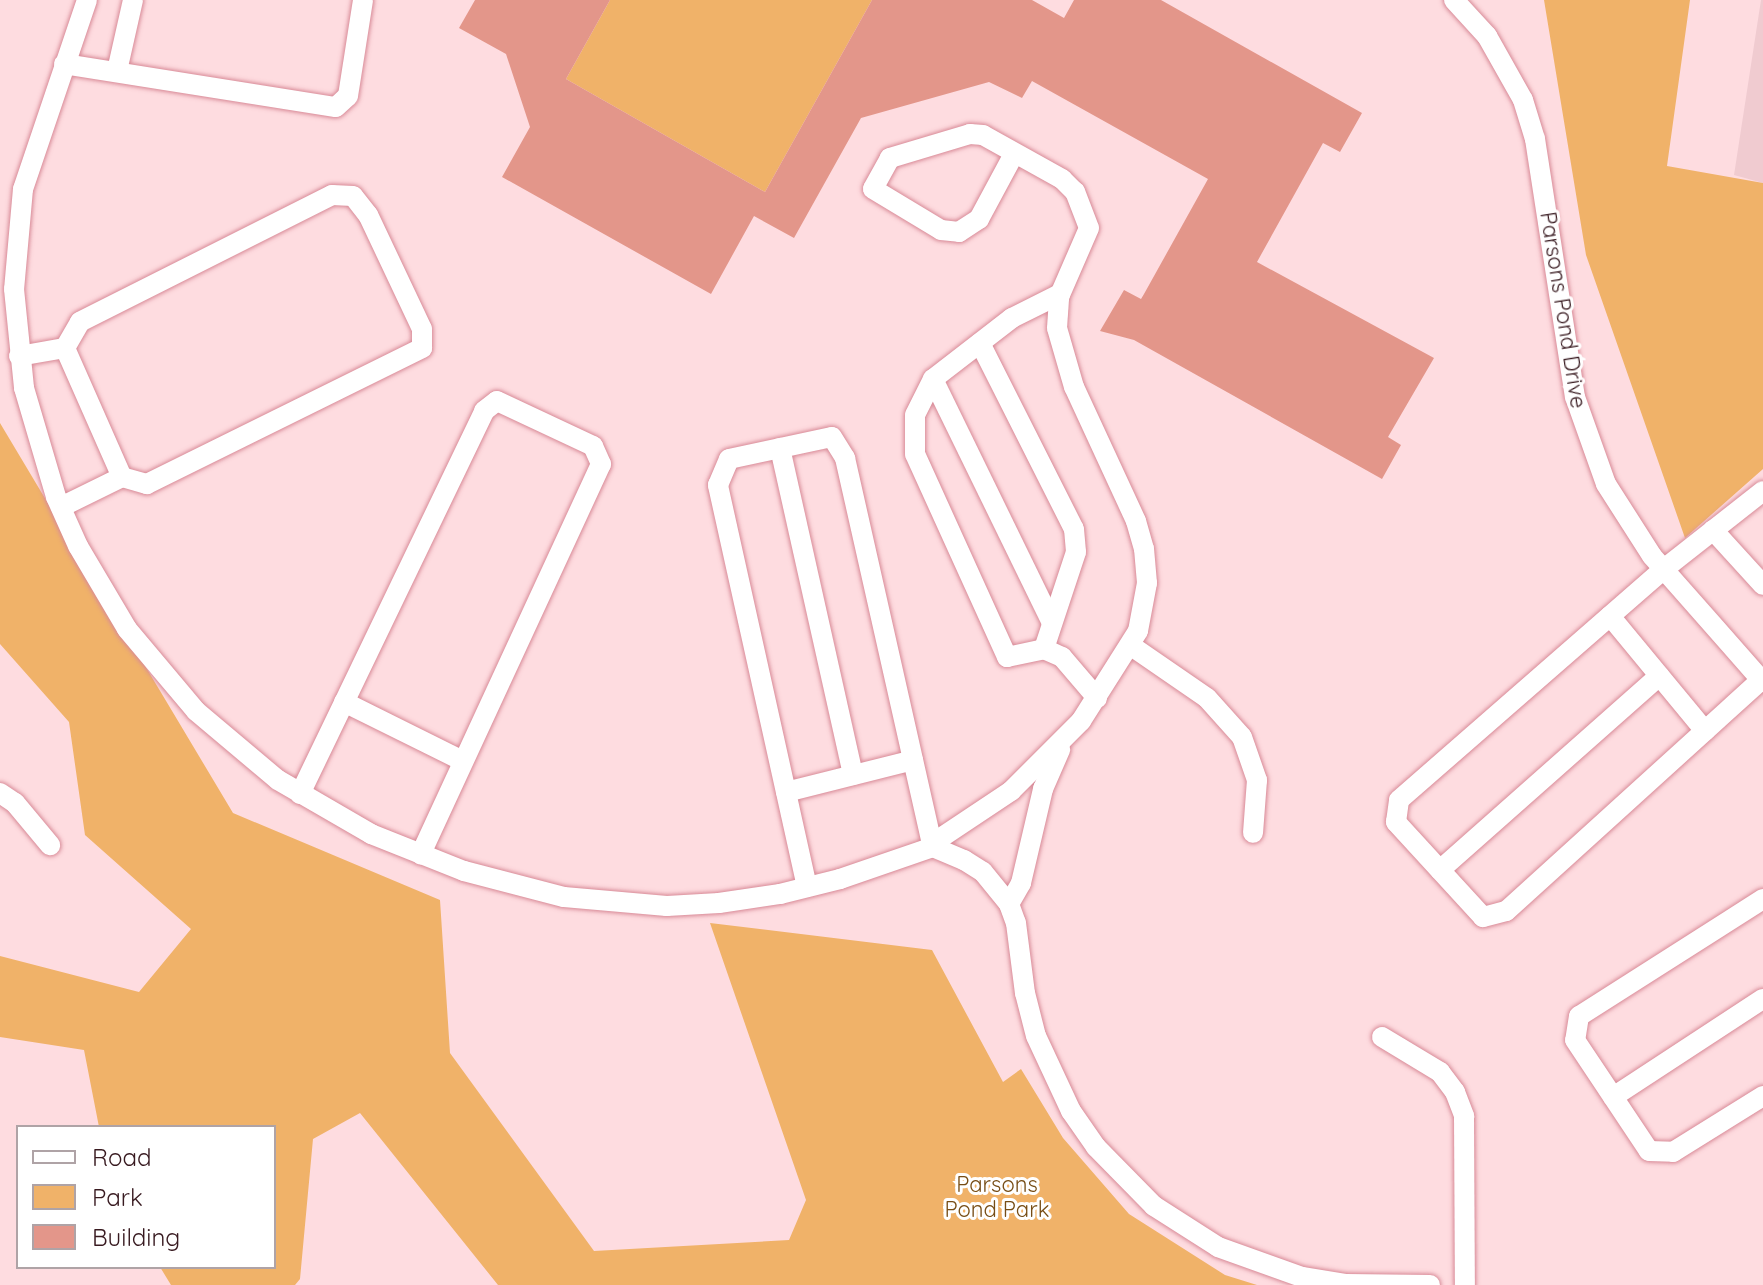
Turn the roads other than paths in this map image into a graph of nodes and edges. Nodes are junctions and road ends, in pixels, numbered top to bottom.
1 (87, 0) edge
2 (133, 0) edge
3 (363, 0) edge
4 (1454, 0) edge
5 (64, 64) junction
6 (117, 71) junction
7 (1014, 154) junction
8 (1060, 294) junction
9 (980, 343) junction
10 (65, 348) junction
11 (19, 356) junction
12 (933, 379) junction
13 (780, 448) junction
14 (122, 477) junction
15 (1763, 491) edge
16 (61, 507) junction
17 (1713, 530) junction
18 (1664, 569) junction
19 (1763, 585) edge
20 (1610, 616) junction
21 (1052, 623) junction
22 (1130, 645) junction
23 (1044, 649) junction
24 (1659, 676) junction
25 (1762, 681) edge
26 (1097, 698) junction
27 (344, 702) junction
28 (1705, 731) junction
29 (1065, 739) junction
30 (913, 760) junction
31 (463, 761) junction
32 (853, 775) junction
33 (786, 792) junction
34 (0, 793) edge
35 (300, 794) junction
36 (1253, 833) dead end
37 (50, 845) dead end
38 (933, 847) junction
39 (421, 854) junction
40 (1440, 870) junction
41 (807, 887) junction
42 (1763, 899) edge
43 (1009, 904) junction
44 (1763, 999) edge
45 (1382, 1037) dead end
46 (1763, 1096) edge
47 (1613, 1097) junction
48 (1430, 1285) edge
49 (1465, 1285) edge

1 - 5 lane
2 - 6 lane
3 - 6 lane
4 - 18 lane, Parsons Pond Drive
5 - 6 lane
5 - 11 lane
7 - 7 lane
7 - 8 lane
8 - 9 lane
8 - 22 lane
9 - 12 lane
9 - 21 lane
10 - 11 lane
10 - 14 lane
10 - 14 lane
11 - 16 lane
12 - 21 lane
12 - 23 lane
13 - 30 lane
13 - 32 lane
13 - 33 lane
14 - 16 lane
15 - 17 lane
16 - 35 lane
17 - 18 lane
17 - 19 lane
18 - 20 lane
18 - 25 lane, Parsons Pond Drive
20 - 24 lane
20 - 40 lane
21 - 23 lane
22 - 26 lane
22 - 36 lane
23 - 26 lane
24 - 28 lane
24 - 40 lane
25 - 28 lane
26 - 29 lane
27 - 31 lane
27 - 31 lane
27 - 35 lane
28 - 40 lane
29 - 38 lane
29 - 43 lane
30 - 32 lane
30 - 38 lane
31 - 39 lane
32 - 33 lane
33 - 41 lane
34 - 37 lane
35 - 39 lane
38 - 41 lane
38 - 43 lane
39 - 41 lane
42 - 47 lane
43 - 48 lane
44 - 47 lane
45 - 49 lane
46 - 47 lane

